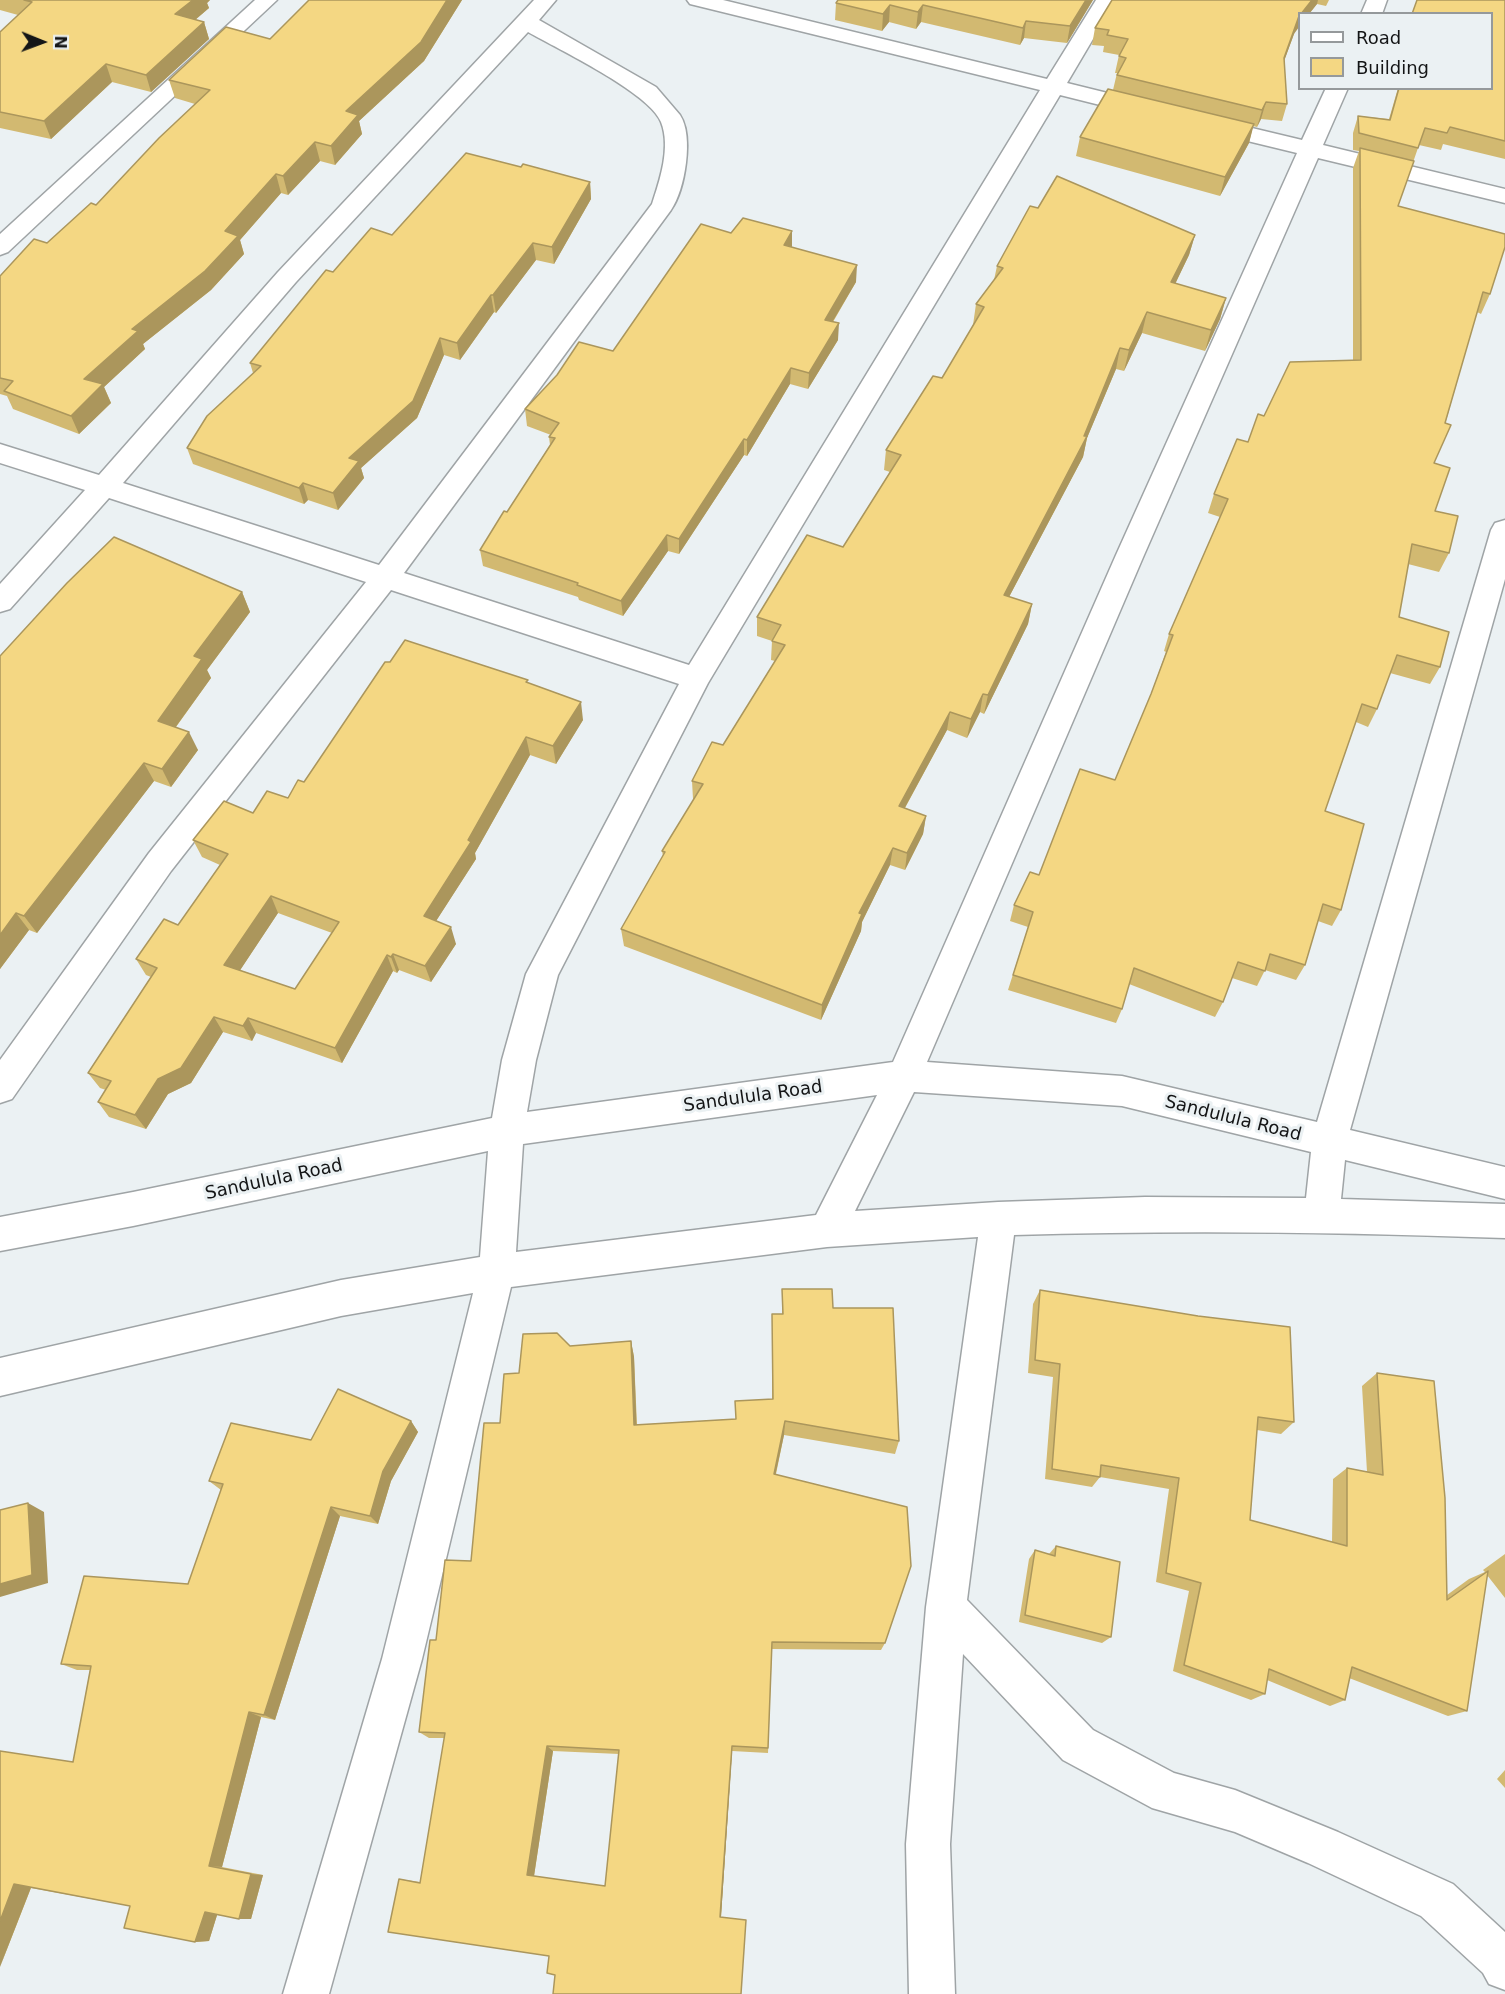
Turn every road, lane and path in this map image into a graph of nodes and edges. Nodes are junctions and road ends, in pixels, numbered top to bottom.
1 (267, 0) edge
2 (546, 0) edge
3 (697, 0) edge
4 (1106, 0) edge
5 (526, 22) junction
6 (1054, 88) junction
7 (1336, 90) edge
8 (1310, 149) junction
9 (1505, 196) edge
10 (0, 247) edge
11 (0, 453) edge
12 (104, 487) junction
13 (1505, 530) edge
14 (385, 579) junction
15 (0, 602) edge
16 (696, 678) junction
17 (904, 1076) junction
18 (0, 1088) edge
19 (507, 1131) junction
20 (1329, 1142) junction
21 (1505, 1183) edge
22 (1322, 1215) junction
23 (998, 1219) junction
24 (1505, 1221) edge
25 (827, 1230) junction
26 (0, 1234) edge
27 (497, 1272) junction
28 (0, 1377) edge
29 (945, 1607) junction
30 (1505, 1968) edge
31 (306, 1994) edge
32 (932, 1994) edge

1 - 10 street
2 - 5 street
3 - 6 street
4 - 6 street
5 - 12 street
5 - 14 street
6 - 8 street
6 - 16 street
7 - 8 street
8 - 9 street
8 - 17 street
11 - 12 street
12 - 14 street
12 - 15 street
13 - 20 street
14 - 16 street
14 - 18 street
16 - 19 street
17 - 19 street, Sandulula Road
17 - 20 street, Sandulula Road
17 - 25 street
19 - 26 street, Sandulula Road
19 - 27 street
20 - 21 street, Sandulula Road
20 - 22 street
22 - 23 street
22 - 24 street
23 - 25 street
23 - 29 street
25 - 27 street
27 - 28 street
27 - 31 street
29 - 30 street
29 - 32 street

